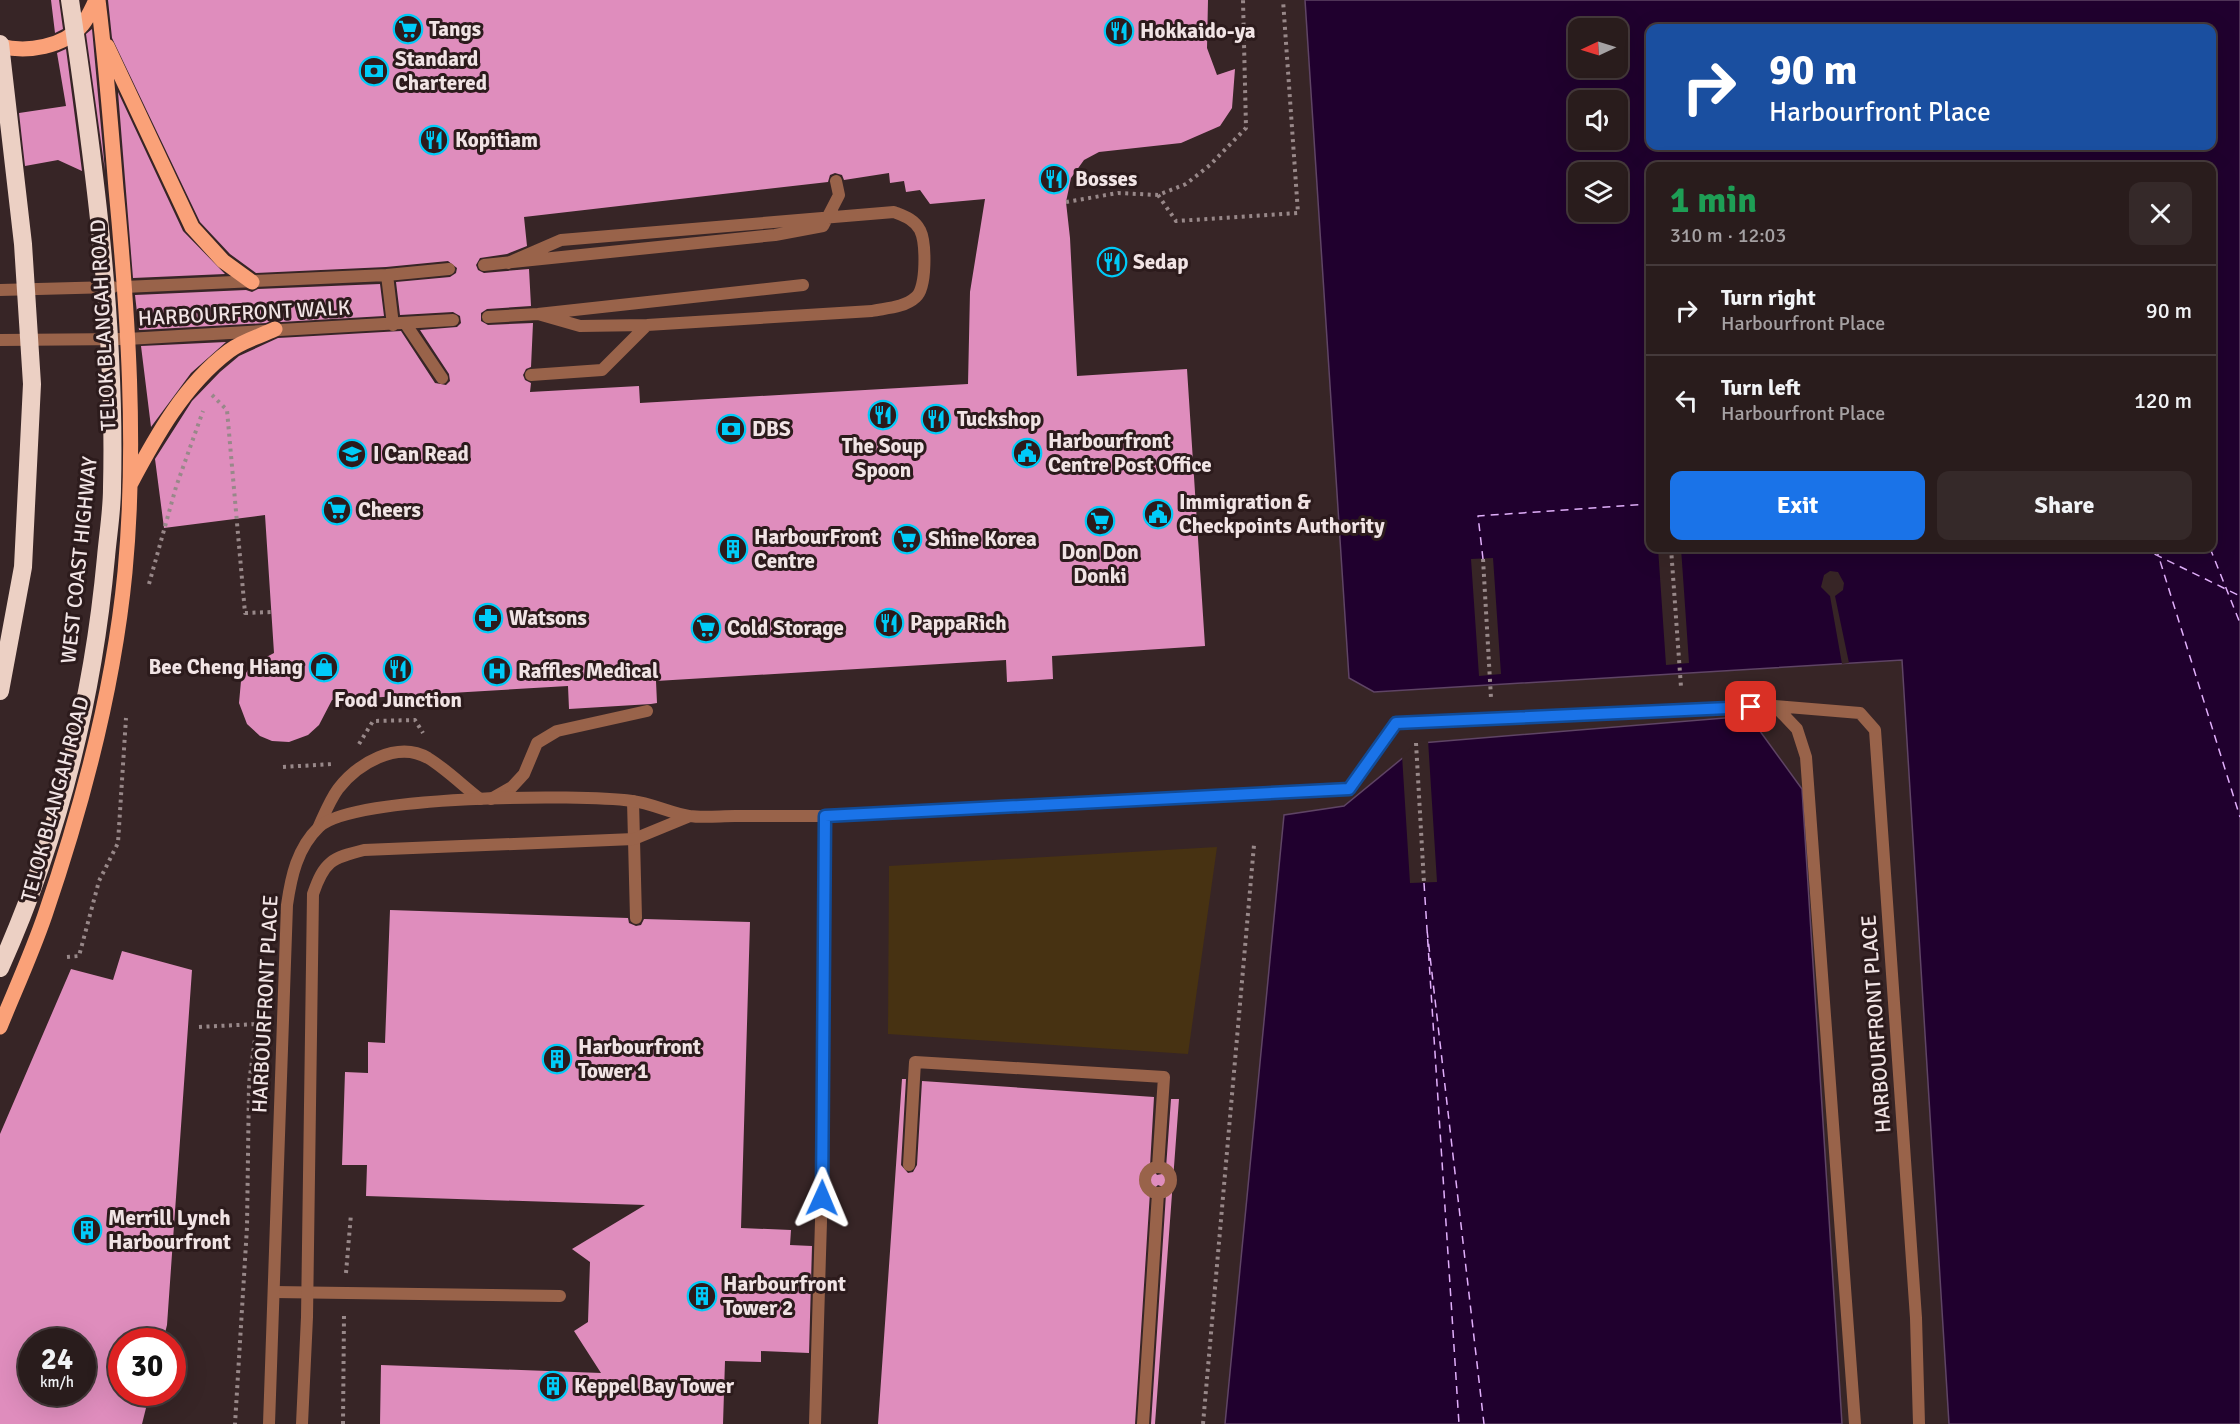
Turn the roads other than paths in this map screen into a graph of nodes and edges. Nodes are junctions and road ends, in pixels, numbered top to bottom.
1 (70, 0) edge
2 (97, 0) edge
3 (103, 39) junction
4 (0, 45) edge
5 (836, 181) dead end
6 (508, 263) junction
7 (484, 266) dead end
8 (449, 269) dead end
9 (387, 275) junction
10 (252, 282) junction
11 (803, 285) dead end
12 (124, 287) junction
13 (0, 290) edge
14 (538, 314) junction
15 (488, 317) dead end
16 (453, 320) dead end
17 (399, 324) junction
18 (647, 325) junction
19 (275, 329) junction
20 (127, 339) junction
21 (0, 340) edge
22 (531, 375) dead end
23 (442, 378) dead end
24 (129, 487) junction
25 (0, 691) edge
26 (1775, 706) junction
27 (647, 711) dead end
28 (485, 799) junction
29 (633, 801) junction
30 (690, 816) junction
31 (825, 816) junction
32 (319, 826) junction
33 (634, 839) junction
34 (636, 918) dead end
35 (0, 968) edge
36 (0, 1027) edge
37 (909, 1165) dead end
38 (1158, 1167) junction
39 (1158, 1193) junction
40 (274, 1292) junction
41 (307, 1293) junction
42 (560, 1296) dead end
43 (269, 1424) edge
44 (302, 1424) edge
45 (815, 1424) edge
46 (1143, 1424) edge
47 (1855, 1424) edge
48 (1919, 1424) edge

1 - 35 highway, WEST COAST HIGHWAY
2 - 3 main road, TELOK BLANGAH ROAD
2 - 4 main road
3 - 10 main road
3 - 12 main road, TELOK BLANGAH ROAD
4 - 25 highway
5 - 6 street
6 - 7 street
6 - 18 street
8 - 9 street, HARBOURFRONT WALK
9 - 10 street, HARBOURFRONT WALK
9 - 17 street
10 - 12 street, HARBOURFRONT WALK
11 - 14 street
12 - 13 street, HARBOURFRONT WALK
12 - 20 main road, TELOK BLANGAH ROAD
14 - 15 street
14 - 18 street
16 - 17 street, HARBOURFRONT WALK
17 - 19 street, HARBOURFRONT WALK
17 - 23 street
18 - 22 street
19 - 20 street, HARBOURFRONT WALK
19 - 24 main road
20 - 21 street, HARBOURFRONT WALK
20 - 24 main road, TELOK BLANGAH ROAD
24 - 36 main road, TELOK BLANGAH ROAD
26 - 31 street, HARBOURFRONT PLACE
26 - 47 street
26 - 48 street, HARBOURFRONT PLACE
27 - 28 street
28 - 29 street, HARBOURFRONT PLACE
28 - 32 street, HARBOURFRONT PLACE
28 - 32 street
29 - 30 street, HARBOURFRONT PLACE
29 - 33 street
30 - 31 street, HARBOURFRONT PLACE
30 - 33 street, HARBOURFRONT PLACE
31 - 45 street
32 - 40 street, HARBOURFRONT PLACE
33 - 34 street
33 - 41 street, HARBOURFRONT PLACE
37 - 38 street
38 - 39 street
38 - 39 street
39 - 46 street
40 - 41 street
40 - 43 street, HARBOURFRONT PLACE
41 - 42 street
41 - 44 street, HARBOURFRONT PLACE

